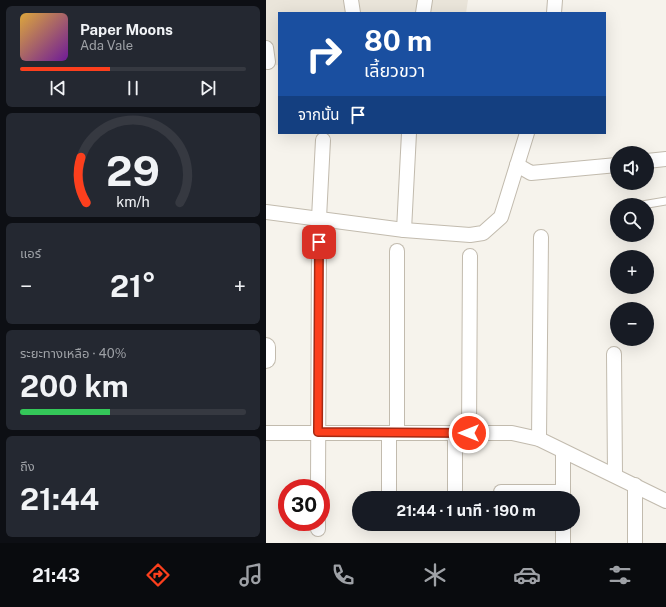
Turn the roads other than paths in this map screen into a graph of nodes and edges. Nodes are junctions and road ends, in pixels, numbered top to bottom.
1 (351, 0) edge
2 (425, 0) edge
3 (555, 0) edge
4 (353, 12) edge
5 (424, 12) edge
6 (554, 12) edge
7 (409, 134) edge
8 (527, 134) edge
9 (323, 140) dead end
10 (666, 159) edge
11 (654, 160) edge
12 (517, 165) junction
13 (610, 166) edge
14 (666, 202) edge
15 (654, 204) edge
16 (266, 212) edge
17 (319, 218) junction
18 (404, 230) junction
19 (541, 237) dead end
20 (319, 242) dead end
21 (397, 251) dead end
22 (470, 256) dead end
23 (266, 347) edge
24 (614, 354) dead end
25 (266, 359) edge
26 (318, 432) junction
27 (266, 433) edge
28 (393, 433) junction
29 (455, 433) junction
30 (469, 433) junction
31 (539, 439) junction
32 (563, 452) junction
33 (615, 475) junction
34 (318, 479) edge
35 (635, 485) junction
36 (389, 491) edge
37 (455, 491) edge
38 (563, 491) edge
39 (666, 501) edge
40 (563, 531) edge
41 (563, 543) edge
42 (635, 543) edge

1 - 4 street
2 - 5 street
3 - 6 street
7 - 18 street
8 - 12 street
9 - 17 street
10 - 11 street
12 - 13 street
12 - 18 street
14 - 15 lane
16 - 17 street
17 - 18 street
19 - 31 street
20 - 26 street
21 - 28 street
22 - 30 street
23 - 25 street
24 - 33 street
26 - 27 street
26 - 28 street
26 - 34 street
28 - 29 street
28 - 36 street
29 - 30 street
29 - 37 street
30 - 31 street
31 - 32 street
32 - 33 street
32 - 38 street
33 - 35 street
35 - 39 street
35 - 42 street
40 - 41 street

